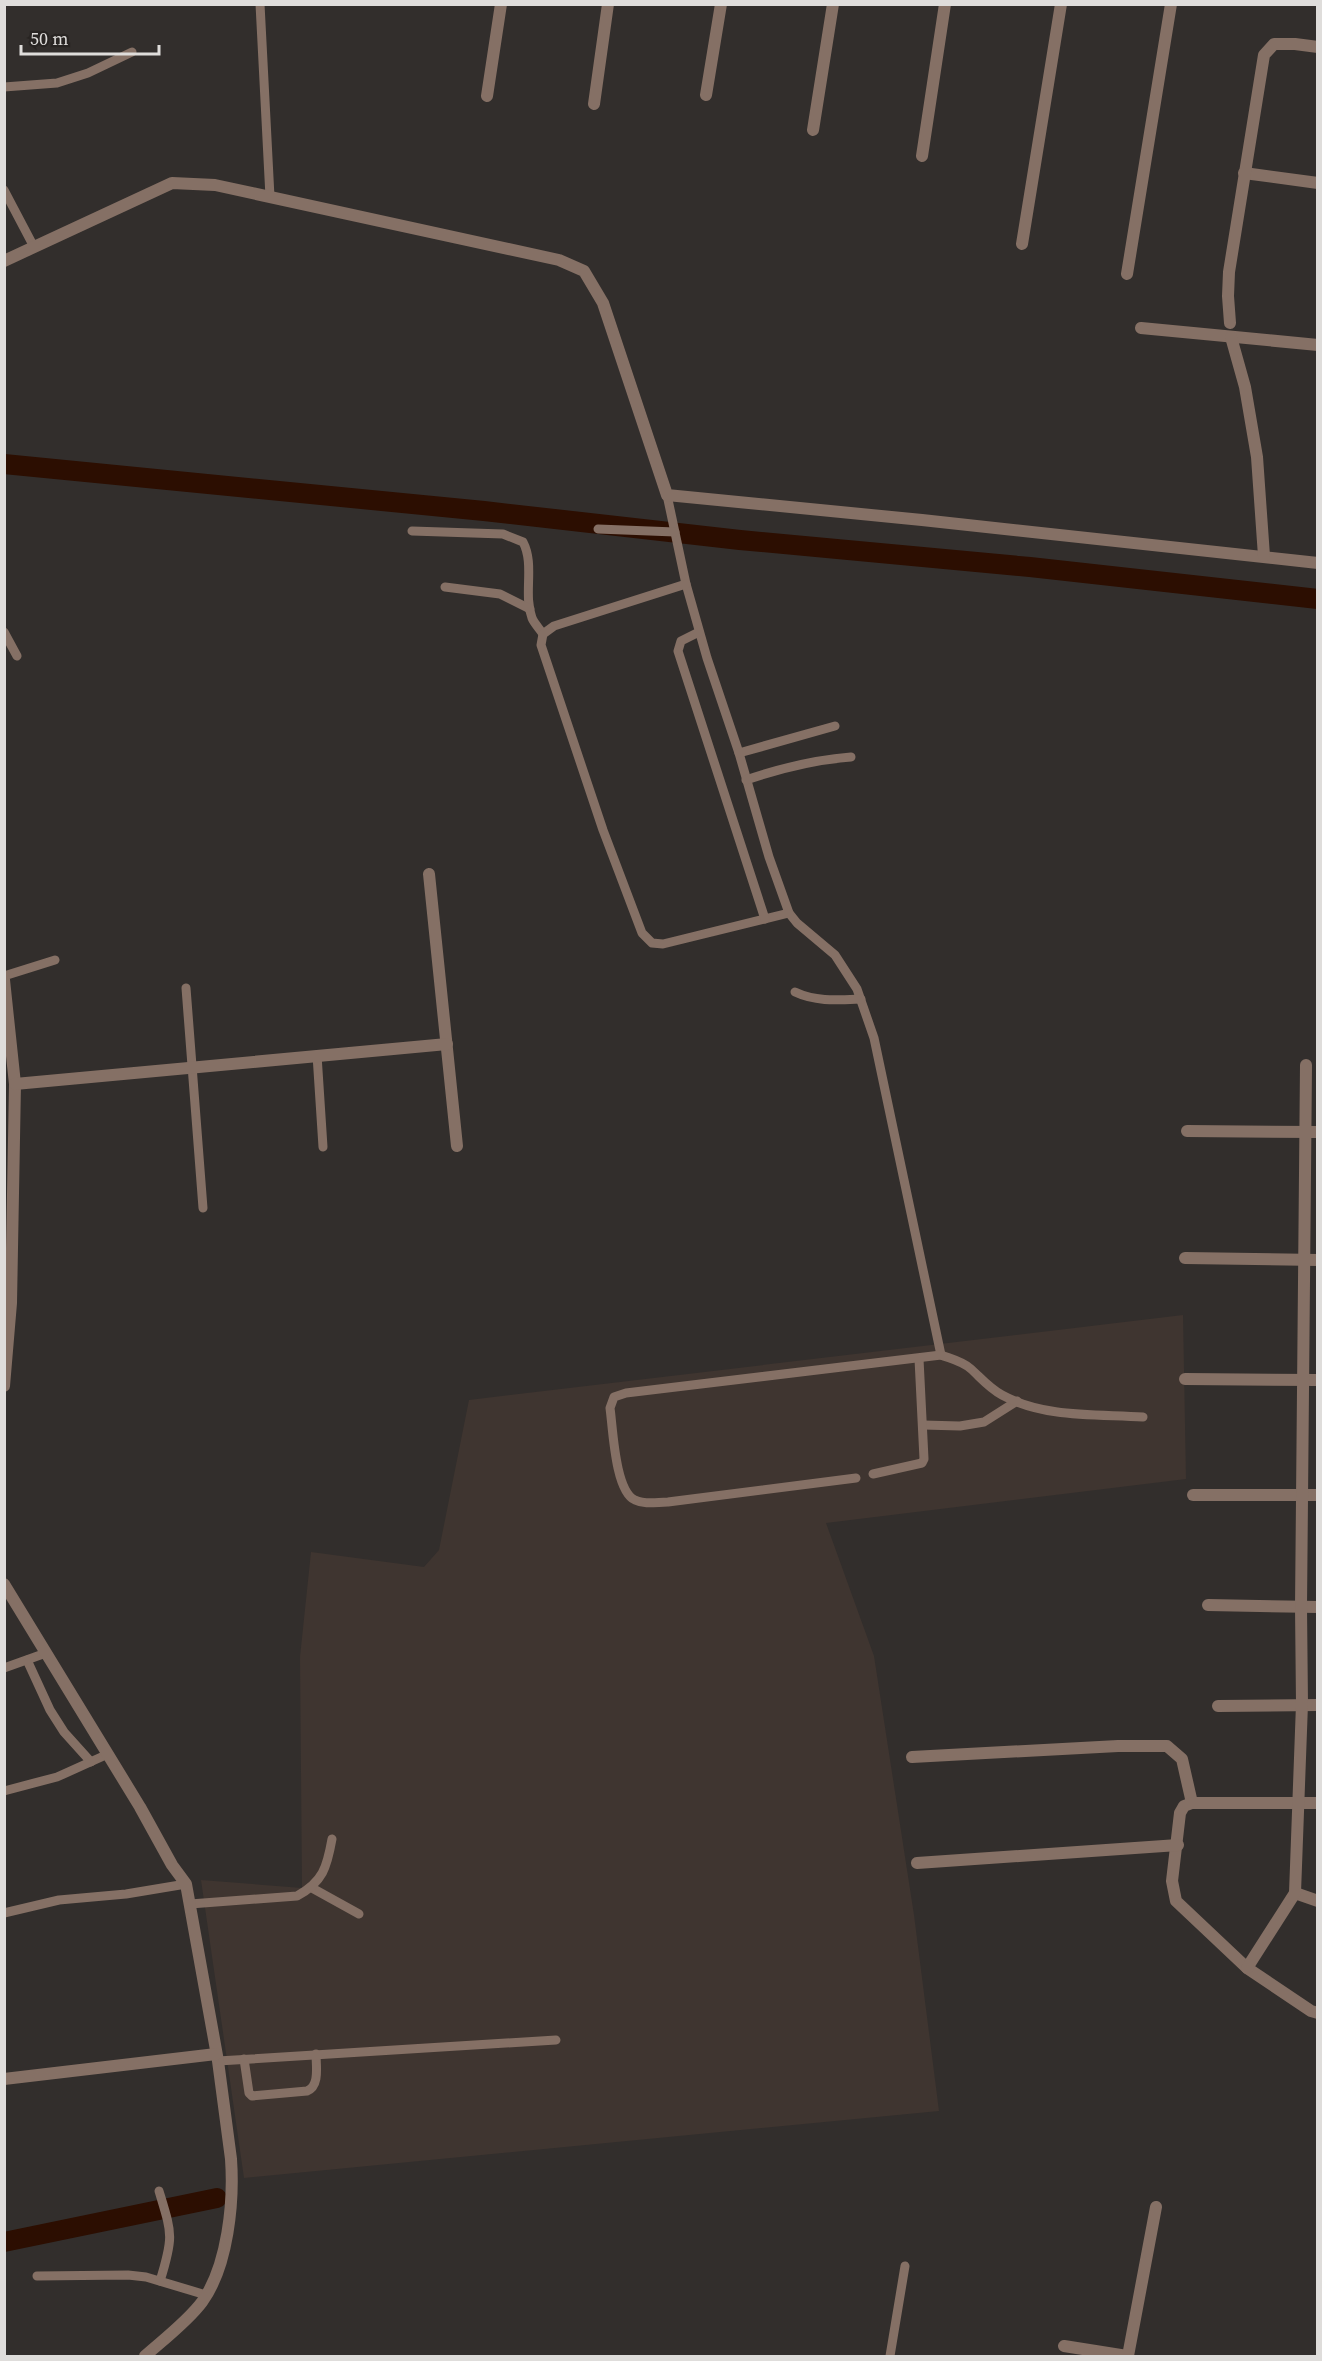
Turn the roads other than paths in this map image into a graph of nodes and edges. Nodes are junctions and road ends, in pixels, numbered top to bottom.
1 (260, 4) edge
2 (501, 4) edge
3 (608, 4) edge
4 (721, 4) edge
5 (832, 4) edge
6 (945, 4) edge
7 (1061, 4) edge
8 (1171, 4) edge
9 (1317, 47) edge
10 (132, 52) dead end
11 (4, 87) edge
12 (488, 96) dead end
13 (706, 96) dead end
14 (594, 104) dead end
15 (813, 130) dead end
16 (922, 156) dead end
17 (1244, 173) junction
18 (1317, 183) edge
19 (4, 190) edge
20 (270, 197) junction
21 (1022, 244) dead end
22 (34, 247) junction
23 (4, 261) edge
24 (1127, 274) dead end
25 (1230, 324) dead end
26 (1141, 328) dead end
27 (1231, 337) junction
28 (1317, 345) edge
29 (668, 500) junction
30 (674, 528) junction
31 (598, 529) dead end
32 (412, 531) dead end
33 (1264, 556) junction
34 (1317, 563) edge
35 (686, 584) junction
36 (445, 587) dead end
37 (530, 609) junction
38 (4, 632) edge
39 (699, 632) junction
40 (543, 634) junction
41 (17, 656) dead end
42 (835, 726) dead end
43 (739, 753) junction
44 (851, 757) dead end
45 (746, 780) junction
46 (429, 874) dead end
47 (789, 913) junction
48 (765, 919) junction
49 (55, 960) dead end
50 (4, 978) edge
51 (186, 988) dead end
52 (795, 992) dead end
53 (861, 999) junction
54 (6, 1004) edge
55 (447, 1044) junction
56 (317, 1056) junction
57 (1306, 1065) dead end
58 (192, 1068) junction
59 (15, 1084) junction
60 (1187, 1131) dead end
61 (1311, 1132) edge
62 (457, 1146) dead end
63 (323, 1148) dead end
64 (203, 1208) dead end
65 (1185, 1258) dead end
66 (1304, 1259) junction
67 (1317, 1260) edge
68 (941, 1355) junction
69 (919, 1359) junction
70 (1185, 1379) dead end
71 (1303, 1380) junction
72 (1317, 1380) edge
73 (4, 1386) edge
74 (1017, 1401) junction
75 (1143, 1417) dead end
76 (923, 1425) junction
77 (873, 1474) dead end
78 (856, 1478) dead end
79 (1193, 1495) dead end
80 (1302, 1495) junction
81 (1317, 1495) edge
82 (4, 1584) edge
83 (1208, 1605) dead end
84 (1301, 1607) junction
85 (1317, 1607) edge
86 (46, 1653) junction
87 (27, 1660) junction
88 (4, 1668) edge
89 (1302, 1704) junction
90 (1317, 1704) edge
91 (1218, 1706) dead end
92 (108, 1754) junction
93 (912, 1757) dead end
94 (91, 1762) junction
95 (4, 1791) edge
96 (1192, 1803) junction
97 (1298, 1803) junction
98 (1317, 1803) edge
99 (332, 1839) dead end
100 (1178, 1845) junction
101 (917, 1863) dead end
102 (186, 1884) junction
103 (312, 1888) junction
104 (1294, 1893) junction
105 (1317, 1901) edge
106 (190, 1904) junction
107 (4, 1913) edge
108 (359, 1914) dead end
109 (1247, 1968) junction
110 (1317, 2013) edge
111 (556, 2040) dead end
112 (316, 2054) junction
113 (217, 2058) junction
114 (244, 2059) junction
115 (4, 2079) edge
116 (159, 2191) dead end
117 (1156, 2207) dead end
118 (905, 2266) dead end
119 (37, 2276) dead end
120 (160, 2281) junction
121 (206, 2295) junction
122 (1064, 2346) dead end
123 (145, 2356) edge
124 (890, 2356) edge
125 (1127, 2356) edge

1 - 20 lane
2 - 12 street
3 - 14 street
4 - 13 street
5 - 15 street
6 - 16 street
7 - 21 street
8 - 24 street
9 - 17 street
10 - 11 lane
17 - 18 street
17 - 25 street
19 - 22 lane
20 - 22 street
20 - 29 street
22 - 23 street
26 - 27 street
27 - 28 street
27 - 33 street
29 - 30 lane
29 - 33 street
30 - 31 lane
30 - 35 lane
32 - 37 lane
33 - 34 street
35 - 39 lane
35 - 40 lane
36 - 37 lane
37 - 40 lane
38 - 41 lane
39 - 43 lane
39 - 48 lane
40 - 48 lane
42 - 43 lane
43 - 45 lane
44 - 45 lane
45 - 47 lane
46 - 55 street
47 - 48 lane
47 - 53 lane
49 - 50 lane
50 - 54 street
51 - 58 lane
52 - 53 lane
53 - 68 lane
54 - 59 street
55 - 56 street
55 - 62 street
56 - 58 street
56 - 63 lane
57 - 61 street
58 - 59 street
58 - 64 lane
59 - 73 street
60 - 61 street
61 - 66 street
65 - 66 street
66 - 67 street
66 - 71 street
68 - 69 lane
68 - 74 lane
69 - 76 lane
69 - 78 lane
70 - 71 street
71 - 72 street
71 - 80 street
74 - 75 lane
74 - 76 lane
76 - 77 lane
79 - 80 street
80 - 81 street
80 - 84 street
82 - 86 street
83 - 84 street
84 - 85 street
84 - 89 street
86 - 87 lane
86 - 92 street
87 - 88 lane
87 - 94 lane
89 - 90 street
89 - 91 street
89 - 97 street
92 - 94 lane
92 - 102 street
93 - 96 street
94 - 95 lane
96 - 97 street
96 - 100 street
97 - 98 street
97 - 104 street
99 - 103 lane
100 - 101 street
100 - 109 street
102 - 106 street
102 - 107 lane
103 - 106 lane
103 - 108 lane
104 - 105 street
104 - 109 street
106 - 113 street
109 - 110 street
111 - 112 lane
112 - 114 lane
112 - 114 lane
113 - 114 lane
113 - 115 street
113 - 121 street
116 - 120 lane
117 - 125 street
118 - 124 lane
119 - 120 lane
120 - 121 lane
121 - 123 street
122 - 125 street

